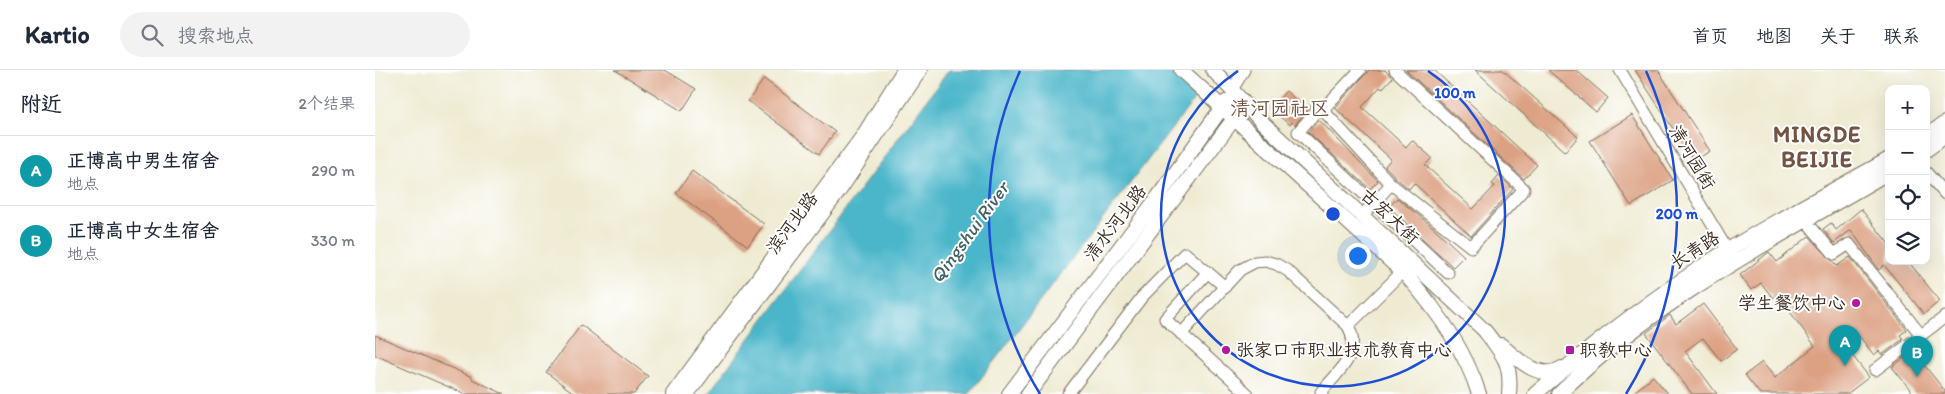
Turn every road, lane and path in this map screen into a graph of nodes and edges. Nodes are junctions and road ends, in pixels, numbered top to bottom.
1 (904, 70) edge
2 (920, 70) edge
3 (1181, 70) edge
4 (1244, 70) edge
5 (1360, 70) edge
6 (1395, 70) edge
7 (1620, 70) edge
8 (1217, 74) edge
9 (1232, 90) junction
10 (1245, 104) junction
11 (1320, 107) junction
12 (1222, 108) junction
13 (1233, 119) junction
14 (1945, 123) edge
15 (1930, 133) edge
16 (1945, 136) edge
17 (1283, 142) junction
18 (1930, 147) edge
19 (1885, 161) edge
20 (1885, 174) edge
21 (1929, 175) edge
22 (1391, 184) junction
23 (1945, 194) edge
24 (1373, 203) junction
25 (1362, 216) junction
26 (1806, 221) junction
27 (1731, 256) junction
28 (1208, 272) junction
29 (1403, 272) junction
30 (1448, 273) dead end
31 (1225, 287) junction
32 (1945, 317) edge
33 (1348, 326) junction
34 (1484, 330) junction
35 (1181, 334) junction
36 (1921, 335) junction
37 (1573, 361) junction
38 (1875, 370) dead end
39 (1471, 372) junction
40 (673, 394) edge
41 (687, 394) edge
42 (1009, 394) edge
43 (1028, 394) edge
44 (1068, 394) edge
45 (1248, 394) edge
46 (1323, 394) edge
47 (1479, 394) edge
48 (1487, 394) edge
49 (1509, 394) edge
50 (1535, 394) edge
51 (1559, 394) edge

1 - 40 main road, 滨河北路
2 - 41 main road, 滨河北路
3 - 12 main road, 古宏大街
4 - 9 street, 清水河北路
5 - 11 street
6 - 22 street
7 - 27 street, 清河园街
8 - 9 main road, 古宏大街
9 - 10 main road, 古宏大街
9 - 12 main road, 清水河北路
10 - 13 main road, 清水河北路
10 - 17 main road, 古宏大街
11 - 17 street
11 - 22 street
11 - 24 street
12 - 13 main road, 古宏大街
12 - 42 main road, 清水河北路
13 - 29 main road, 古宏大街
13 - 43 main road, 清水河北路
14 - 15 main road
16 - 18 main road
17 - 25 main road, 古宏大街
19 - 27 main road, 长青路
20 - 26 main road, 长青路
21 - 23 street
22 - 24 street
24 - 25 street
24 - 30 street
25 - 34 main road, 古宏大街
26 - 27 main road, 长青路
26 - 36 street
27 - 37 main road, 长青路
27 - 51 main road, 长青路
28 - 31 street
28 - 35 street
28 - 44 street
29 - 33 street
29 - 39 main road, 古宏大街
31 - 33 street
31 - 35 street
32 - 36 street
33 - 46 street
34 - 37 main road
34 - 49 main road, 古宏大街
35 - 45 street
36 - 38 street
37 - 50 main road, 长青路
39 - 47 main road, 古宏大街
39 - 48 main road

